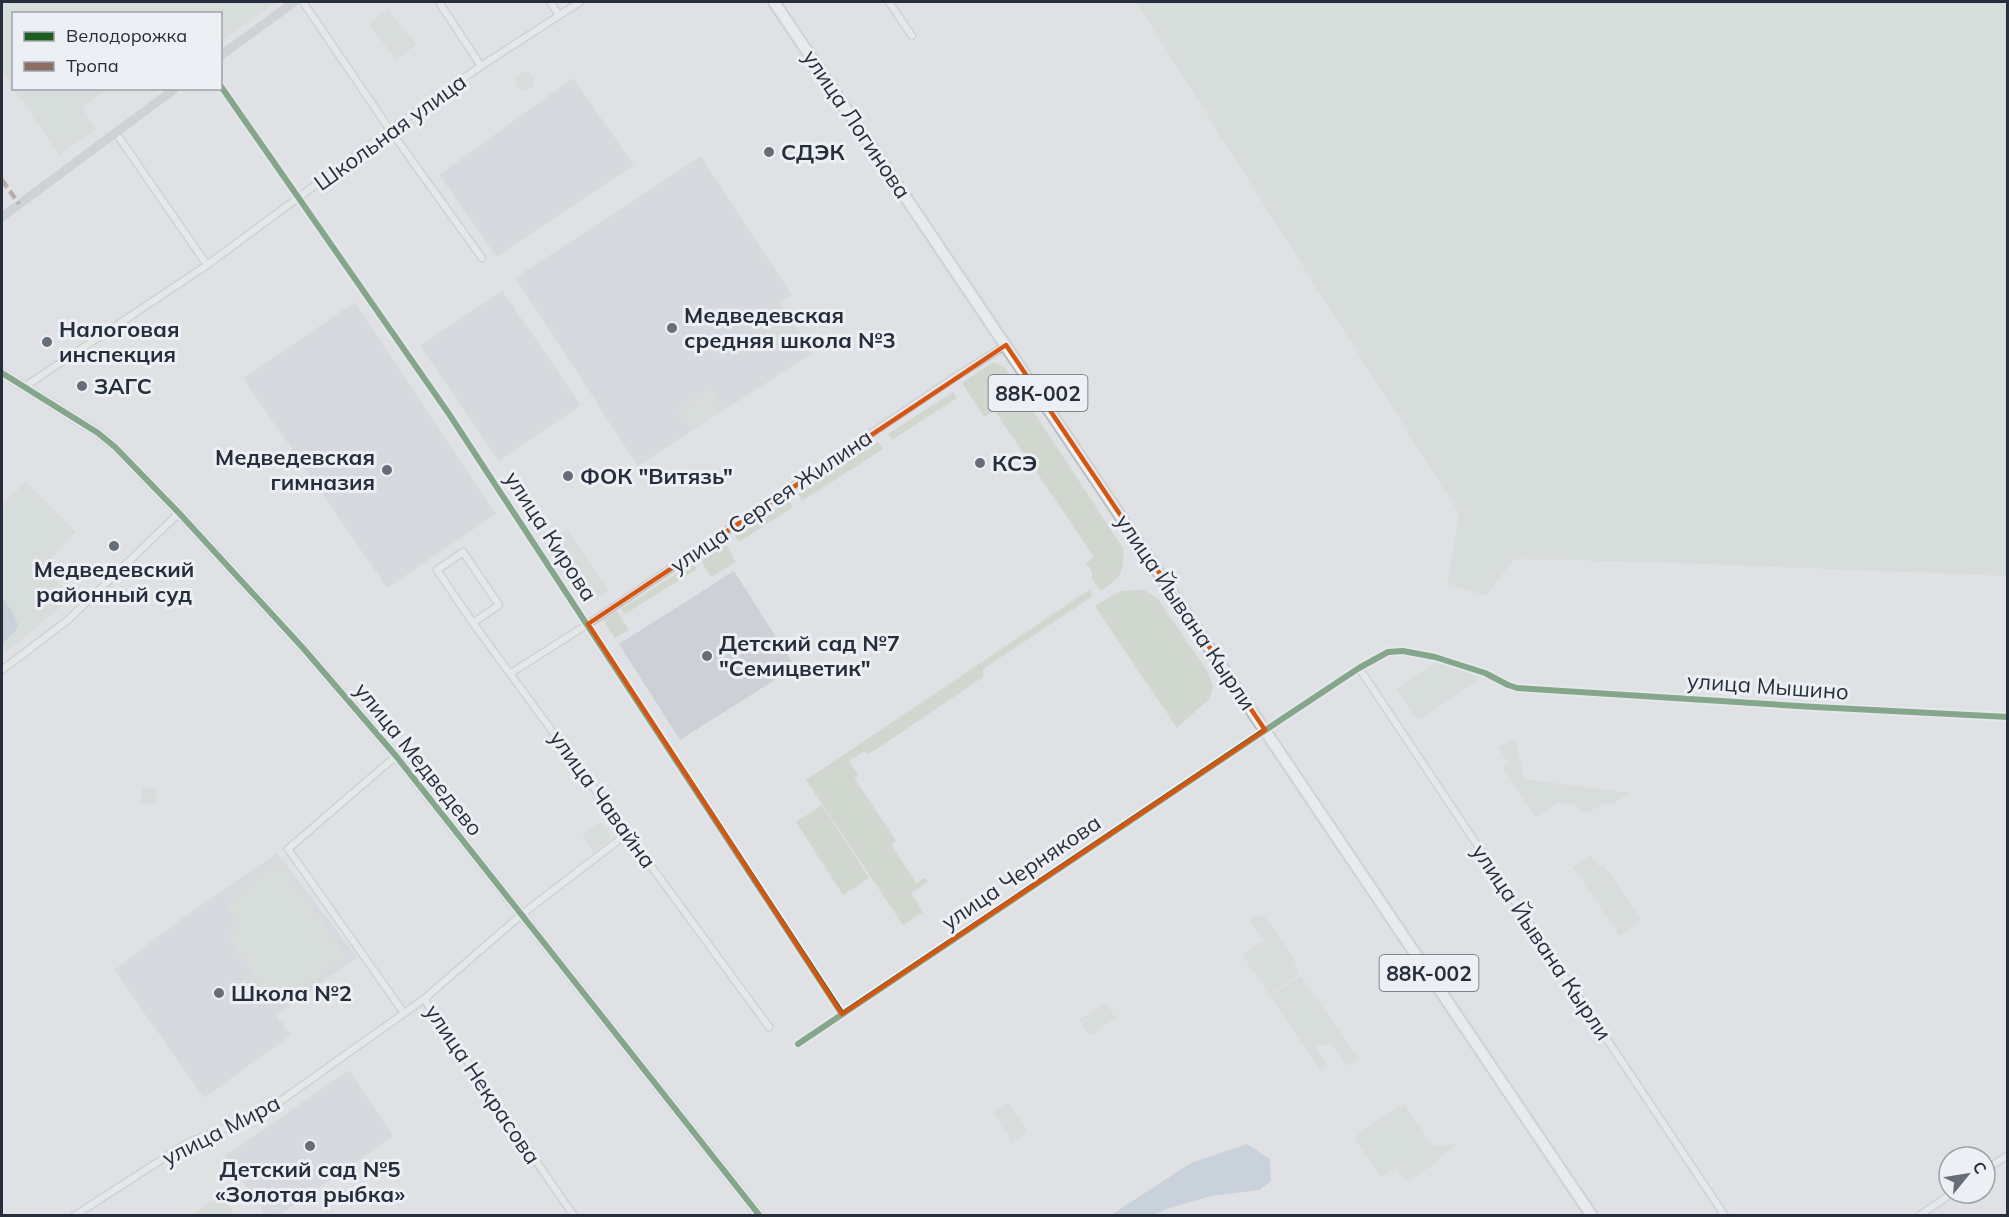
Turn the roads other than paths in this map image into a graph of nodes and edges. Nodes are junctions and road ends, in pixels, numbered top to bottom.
1 (294, 2) edge
2 (303, 2) edge
3 (439, 2) edge
4 (550, 2) edge
5 (580, 2) edge
6 (774, 2) edge
7 (889, 2) edge
8 (559, 15) junction
9 (912, 36) dead end
10 (222, 55) edge
11 (482, 66) junction
12 (222, 88) edge
13 (173, 90) edge
14 (390, 130) junction
15 (116, 133) junction
16 (299, 197) junction
17 (2, 217) edge
18 (940, 247) joint
19 (482, 258) dead end
20 (207, 265) junction
21 (1006, 345) junction
22 (2, 373) edge
23 (24, 387) junction
24 (179, 513) junction
25 (473, 623) junction
26 (588, 624) junction
27 (1359, 668) junction
28 (2, 670) edge
29 (511, 674) junction
30 (2007, 717) edge
31 (1265, 730) junction
32 (396, 756) junction
33 (628, 833) junction
34 (521, 915) junction
35 (424, 999) junction
36 (404, 1013) junction
37 (842, 1014) junction
38 (769, 1027) dead end
39 (798, 1044) dead end
40 (1937, 1203) edge
41 (74, 1215) edge
42 (574, 1215) edge
43 (760, 1215) edge
44 (1592, 1215) edge
45 (1725, 1215) edge
46 (1919, 1215) edge

1 - 10 main road
2 - 14 street
3 - 11 street
4 - 8 street
5 - 8 street, Школьная улица
6 - 18 main road, улица Логинова / 88К-002
7 - 9 street
8 - 11 street, Школьная улица
11 - 14 street, Школьная улица
12 - 16 street, улица Кирова
13 - 15 main road
14 - 16 street, Школьная улица
14 - 19 street
15 - 17 main road
15 - 20 street
16 - 20 street, Школьная улица
16 - 26 street, улица Кирова
18 - 21 main road, улица Йывана Кырли / 88К-002
20 - 23 street, Школьная улица
21 - 26 street, улица Сергея Жилина
21 - 31 main road, улица Йывана Кырли / 88К-002
22 - 23 street, улица Медведево
23 - 24 street, улица Медведево
24 - 28 street
24 - 32 street, улица Медведево
25 - 25 street, улица Чавайна
25 - 29 street, улица Чавайна
26 - 29 street, улица Сергея Жилина
26 - 37 street, улица Кирова
27 - 30 street, улица Мышино
27 - 31 street, улица Чернякова
27 - 45 street, улица Йывана Кырли
29 - 33 street, улица Чавайна
31 - 37 street, улица Чернякова
31 - 44 main road, улица Йывана Кырли / 88К-002
32 - 34 street, улица Медведево
32 - 36 street
33 - 34 street, улица Некрасова
33 - 38 street, улица Чавайна
34 - 35 street, улица Некрасова
34 - 43 street, улица Медведево
35 - 36 street, улица Мира
35 - 42 street, улица Некрасова
36 - 41 street, улица Мира
37 - 39 street, улица Чернякова
40 - 46 street

